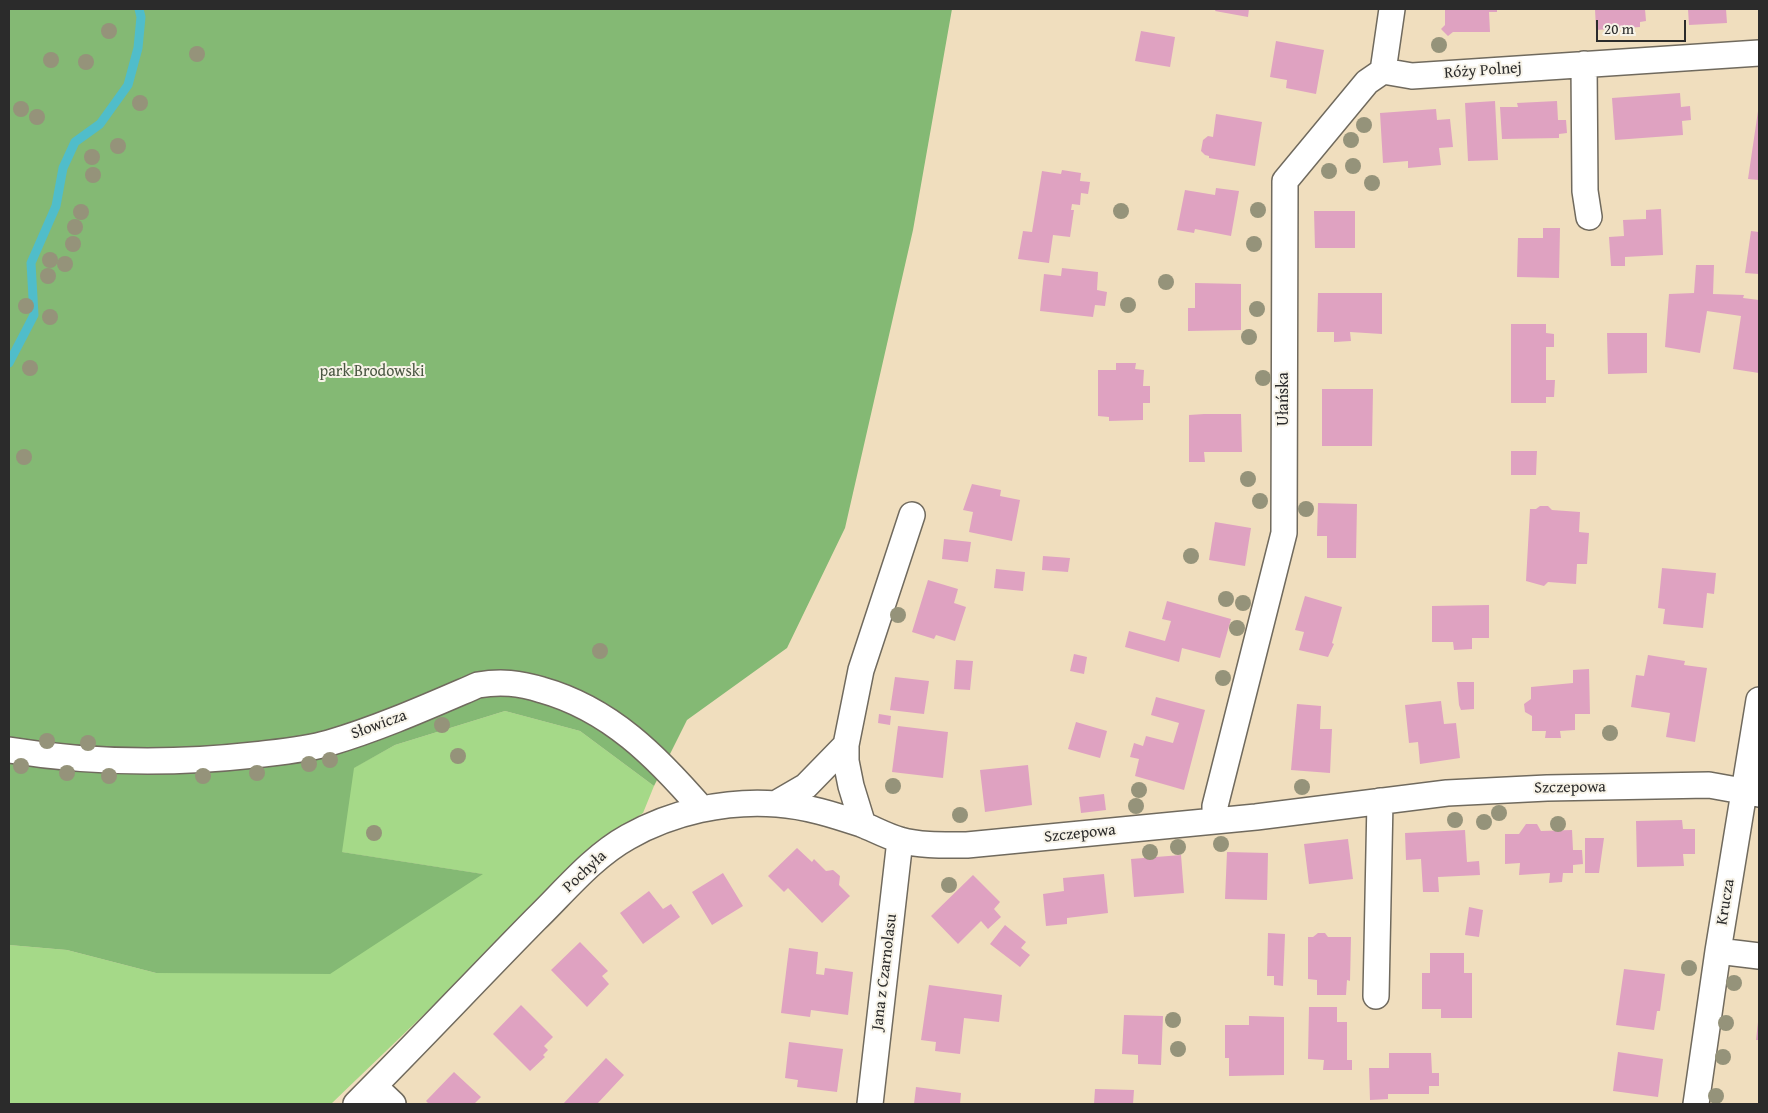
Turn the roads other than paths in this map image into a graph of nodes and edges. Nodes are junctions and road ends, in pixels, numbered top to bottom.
1 (1392, 9) edge
2 (1759, 53) edge
3 (1584, 64) junction
4 (1383, 71) junction
5 (1589, 217) dead end
6 (912, 515) dead end
7 (1759, 700) edge
8 (846, 745) junction
9 (9, 750) edge
10 (1752, 792) edge
11 (1380, 801) junction
12 (775, 804) junction
13 (702, 809) junction
14 (1215, 819) junction
15 (863, 825) junction
16 (900, 840) junction
17 (1718, 951) junction
18 (1759, 956) edge
19 (1376, 996) dead end
20 (374, 1086) junction
21 (356, 1104) edge
22 (393, 1104) edge
23 (870, 1104) edge
24 (1696, 1104) edge

1 - 4 street
2 - 3 street, Róży Polnej
3 - 4 street, Róży Polnej
3 - 5 street
4 - 14 street, Ułańska
6 - 8 street
7 - 10 street, Krucza
8 - 12 street
8 - 15 street
9 - 13 street, Słowicza
10 - 11 street, Szczepowa
10 - 17 street, Krucza
11 - 14 street, Szczepowa
11 - 19 street
12 - 13 street, Pochyła
12 - 15 street, Pochyła
13 - 20 street, Pochyła
14 - 16 street, Szczepowa
15 - 16 street, Szczepowa
16 - 23 street, Jana z Czarnolasu
17 - 18 street
17 - 24 street, Krucza
20 - 21 street, Pochyła
20 - 22 street

